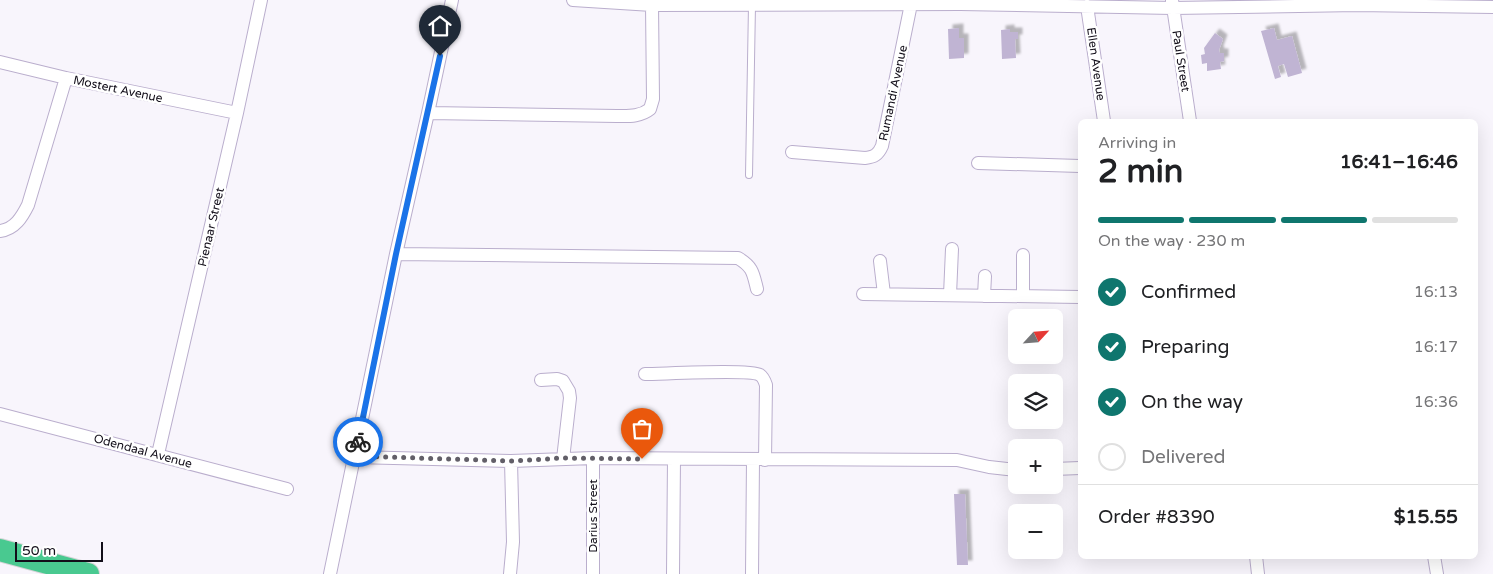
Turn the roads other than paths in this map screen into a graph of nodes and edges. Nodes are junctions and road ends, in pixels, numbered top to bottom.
1 (261, 0) edge
2 (452, 0) edge
3 (573, 0) edge
4 (960, 2) edge
5 (1072, 3) edge
6 (1356, 3) edge
7 (910, 4) junction
8 (1172, 4) edge
9 (652, 5) junction
10 (752, 5) junction
11 (1087, 6) junction
12 (1493, 7) edge
13 (0, 62) edge
14 (66, 78) junction
15 (237, 113) junction
16 (428, 113) junction
17 (1104, 119) edge
18 (1190, 119) edge
19 (792, 152) dead end
20 (978, 164) dead end
21 (1078, 166) edge
22 (749, 175) dead end
23 (0, 231) edge
24 (952, 249) dead end
25 (396, 254) junction
26 (1023, 255) dead end
27 (880, 261) dead end
28 (985, 276) dead end
29 (757, 289) dead end
30 (863, 294) dead end
31 (884, 294) junction
32 (950, 295) junction
33 (984, 296) junction
34 (1023, 296) junction
35 (1078, 297) edge
36 (645, 374) dead end
37 (541, 380) dead end
38 (0, 414) edge
39 (158, 454) junction
40 (355, 456) junction
41 (563, 458) junction
42 (593, 458) junction
43 (674, 459) junction
44 (759, 460) junction
45 (511, 461) junction
46 (1078, 468) edge
47 (1008, 469) edge
48 (1063, 469) edge
49 (287, 489) dead end
50 (0, 550) edge
51 (1256, 559) edge
52 (1434, 559) edge
53 (88, 574) edge
54 (330, 574) edge
55 (510, 574) edge
56 (593, 574) edge
57 (673, 574) edge
58 (752, 574) edge
59 (1258, 574) edge
60 (1436, 574) edge

1 - 15 street, Pienaar Street
2 - 16 street
3 - 9 street
4 - 5 street
4 - 7 street
5 - 11 street
6 - 8 street
6 - 12 street
7 - 10 street
7 - 19 street, Rumandi Avenue
8 - 11 street
8 - 18 street, Paul Street
9 - 10 street
9 - 16 street
10 - 22 lane
11 - 17 street, Ellen Avenue
13 - 14 street, Mostert Avenue
14 - 15 street, Mostert Avenue
14 - 23 street
15 - 39 street, Pienaar Street
16 - 25 street
20 - 21 street
24 - 32 street
25 - 29 street
25 - 40 street
26 - 34 street
27 - 31 street
28 - 33 street
30 - 31 street
31 - 32 street
32 - 33 street
33 - 34 street
34 - 35 street
36 - 44 street
37 - 41 street
38 - 39 street, Odendaal Avenue
39 - 49 street, Odendaal Avenue
40 - 45 street
40 - 54 street
41 - 42 street
41 - 45 street
42 - 43 street
42 - 56 street, Darius Street
43 - 44 street
43 - 57 street
44 - 47 street
44 - 58 street
45 - 55 street
46 - 48 street
50 - 53 highway
51 - 59 street
52 - 60 street

